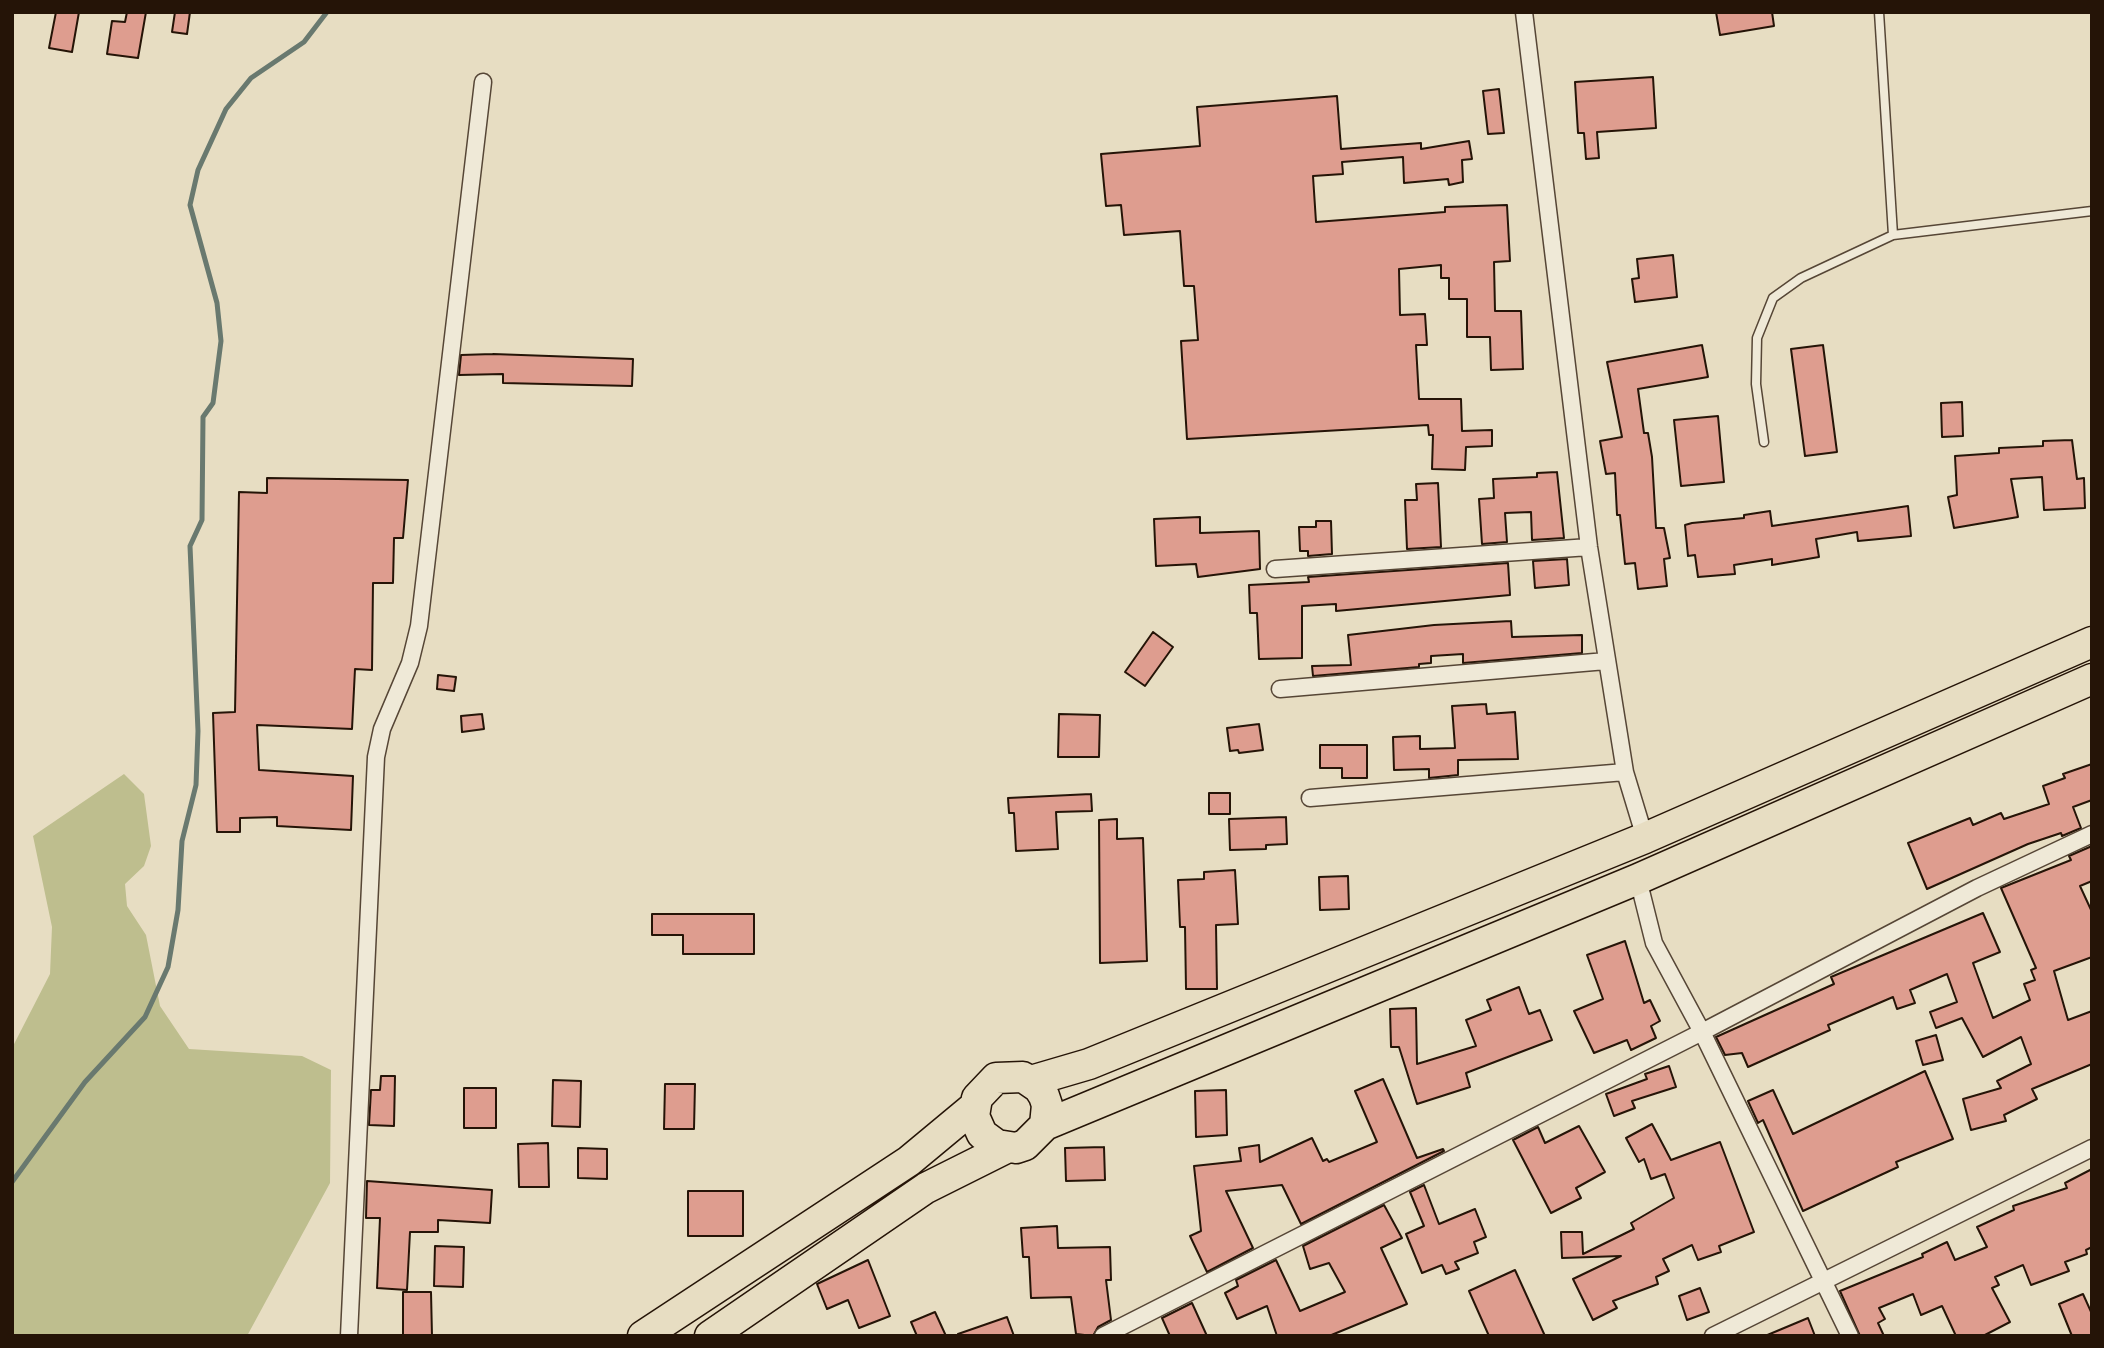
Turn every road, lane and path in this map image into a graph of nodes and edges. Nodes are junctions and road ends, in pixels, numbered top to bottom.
1 (1524, 12) edge
2 (1879, 12) edge
3 (483, 82) dead end
4 (2092, 211) edge
5 (1894, 235) junction
6 (1763, 442) dead end
7 (1589, 547) junction
8 (1275, 569) dead end
9 (2092, 642) edge
10 (1606, 661) junction
11 (2092, 679) edge
12 (1280, 689) dead end
13 (1625, 772) junction
14 (1310, 799) dead end
15 (2092, 834) edge
16 (1644, 838) junction
17 (1638, 879) junction
18 (1702, 1032) junction
19 (1031, 1081) junction
20 (974, 1107) junction
21 (1045, 1125) junction
22 (1006, 1148) junction
23 (2092, 1148) edge
24 (1825, 1282) junction
25 (349, 1336) edge
26 (643, 1336) edge
27 (710, 1336) edge
28 (1103, 1336) edge
29 (1713, 1336) edge
30 (1850, 1336) edge

1 - 7 street
2 - 5 lane
3 - 25 street
4 - 5 lane
5 - 6 lane
7 - 8 street
7 - 10 street
9 - 16 highway
10 - 12 street
10 - 13 street
11 - 17 highway
13 - 14 street
13 - 16 street
15 - 18 street
16 - 19 highway
17 - 18 street
17 - 21 highway
18 - 24 street
18 - 28 street
19 - 20 highway
19 - 21 highway
20 - 22 highway
20 - 26 highway
21 - 22 highway
22 - 27 highway
23 - 24 street
24 - 29 street
24 - 30 street

